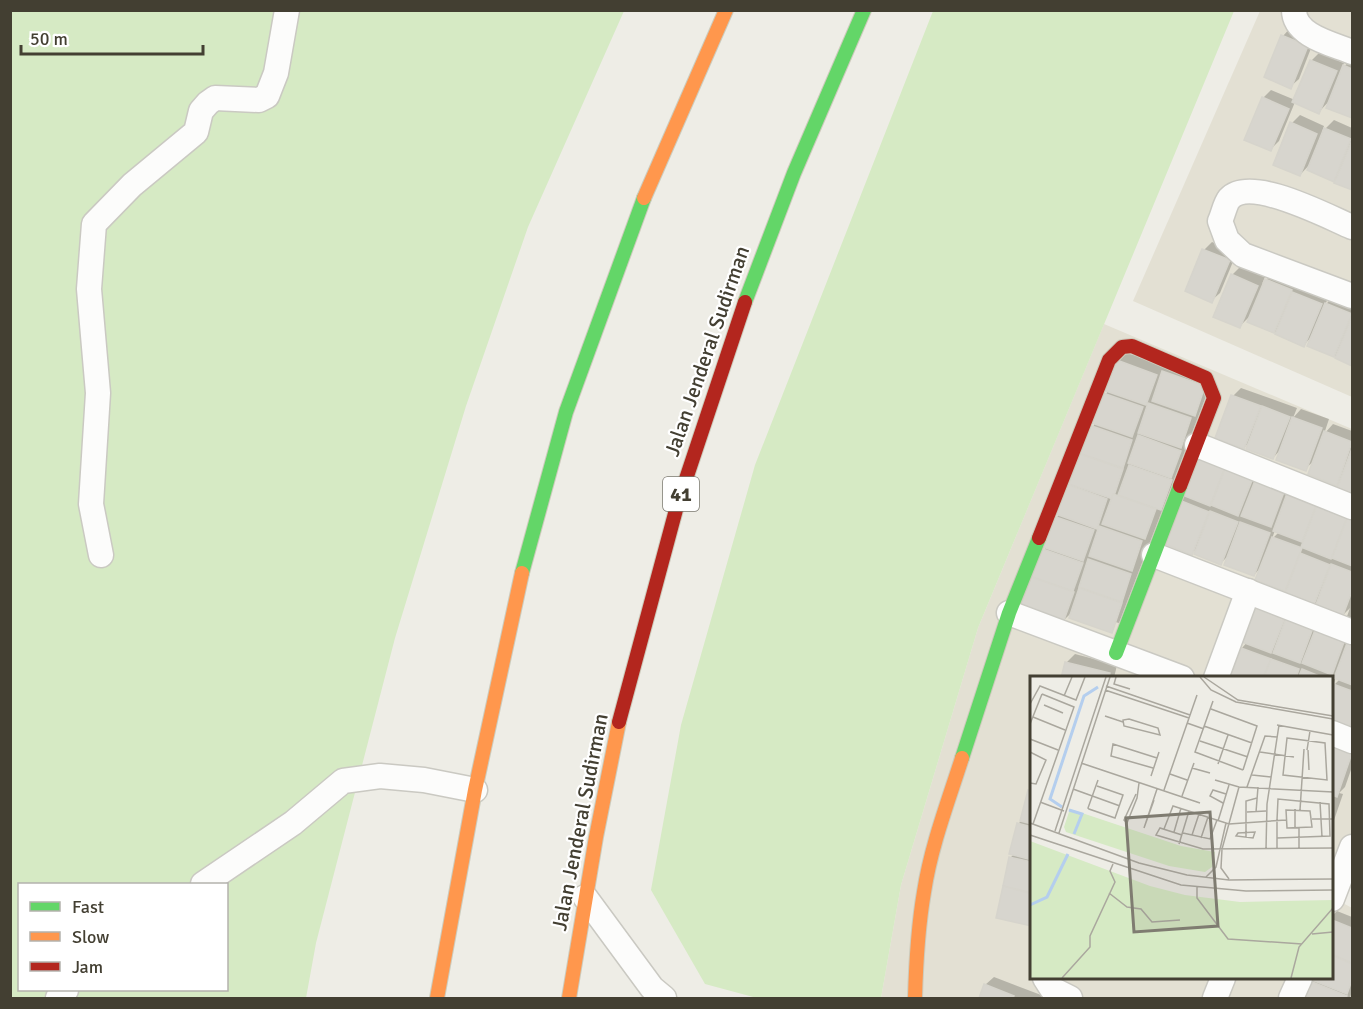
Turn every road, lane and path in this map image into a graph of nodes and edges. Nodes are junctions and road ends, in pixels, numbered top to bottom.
1 (287, 10) edge
2 (726, 10) edge
3 (864, 10) edge
4 (1294, 10) edge
5 (1353, 52) edge
6 (1353, 227) edge
7 (1353, 296) edge
8 (1197, 445) junction
9 (1353, 507) edge
10 (100, 555) dead end
11 (1154, 555) junction
12 (1248, 591) junction
13 (1009, 613) junction
14 (1353, 632) edge
15 (1124, 663) edge
16 (1174, 676) edge
17 (1217, 676) edge
18 (1333, 733) edge
19 (1353, 741) edge
20 (475, 790) junction
21 (1343, 859) edge
22 (206, 883) edge
23 (1333, 895) edge
24 (585, 897) junction
25 (1046, 979) edge
26 (1223, 979) edge
27 (1300, 979) edge
28 (438, 999) edge
29 (569, 999) edge
30 (664, 999) edge
31 (915, 999) edge
32 (1070, 999) edge
33 (1215, 999) edge
34 (1291, 999) edge

1 - 10 street
2 - 20 main road
3 - 24 main road, Jalan Jenderal Sudirman / 41
4 - 5 street
6 - 7 street
8 - 9 street
8 - 11 main road
8 - 13 main road
11 - 12 street
11 - 15 main road
12 - 14 street
12 - 17 street
13 - 15 street
13 - 31 main road
15 - 16 street
18 - 19 street
20 - 22 street
20 - 28 main road
21 - 23 street
24 - 29 main road, Jalan Jenderal Sudirman / 41
24 - 30 street
25 - 32 street
26 - 33 street
27 - 34 street

